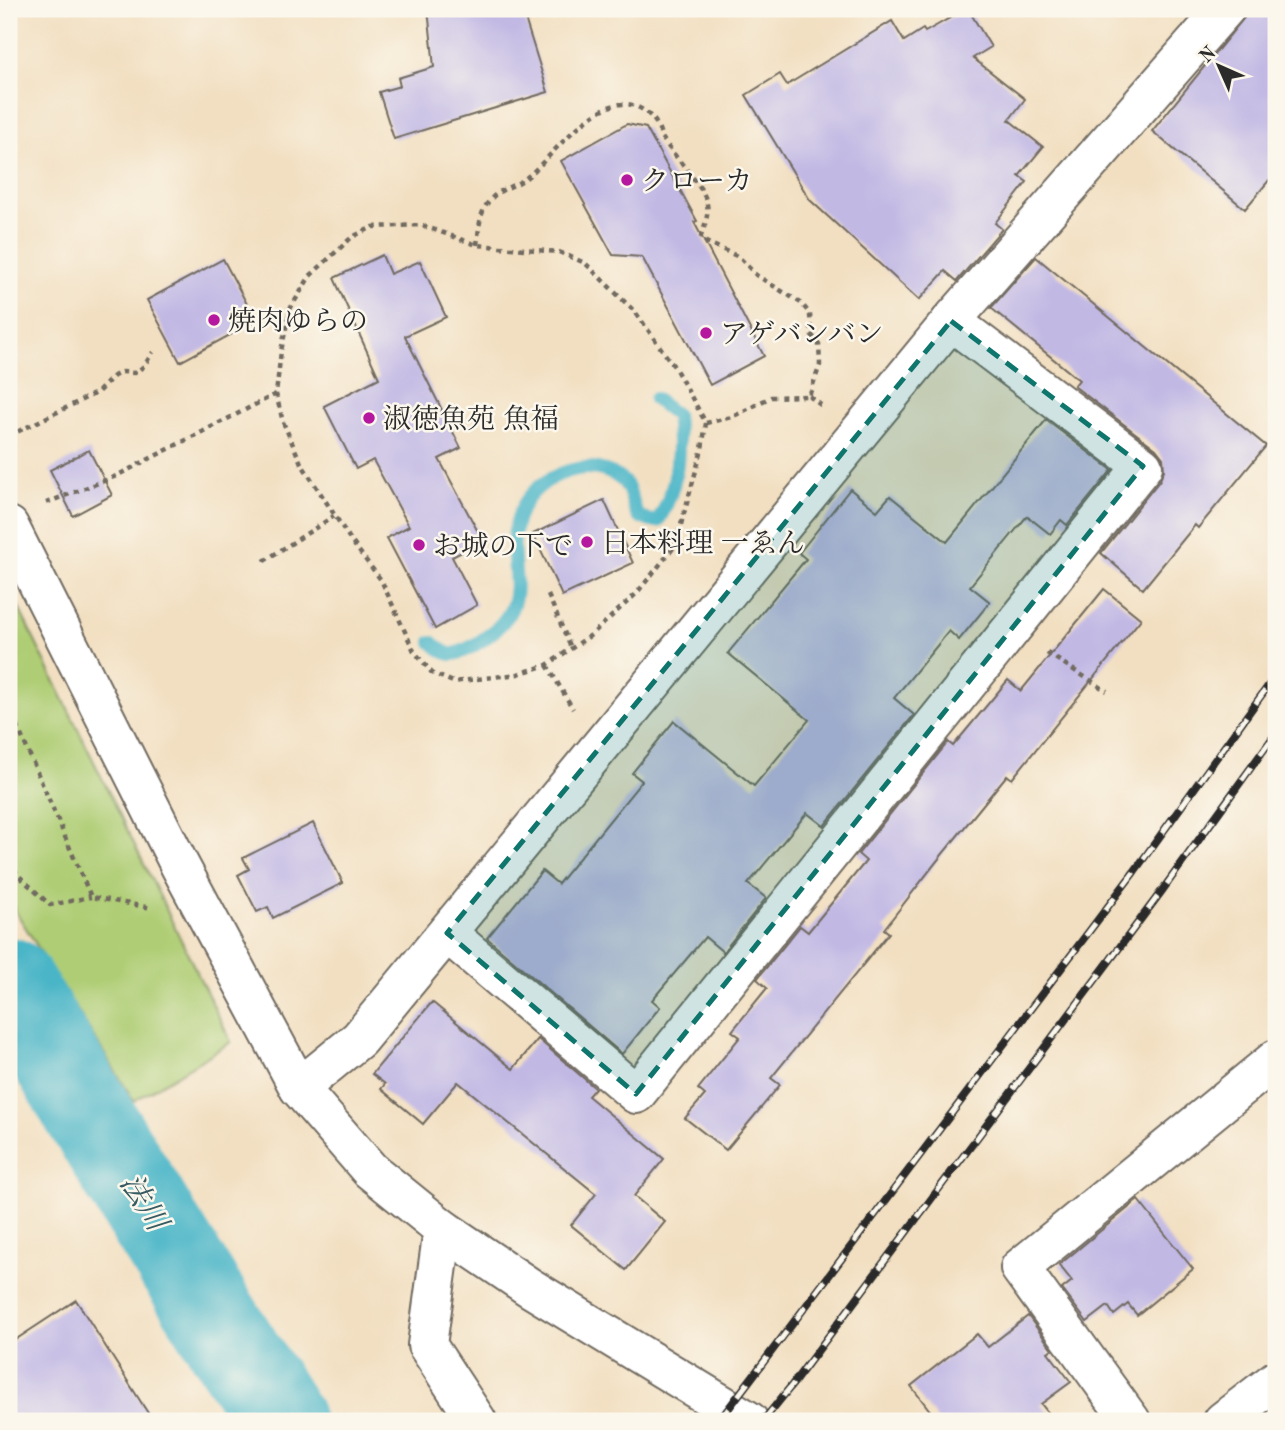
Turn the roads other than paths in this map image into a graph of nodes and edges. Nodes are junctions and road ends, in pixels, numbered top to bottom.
1 (1225, 9) edge
2 (951, 321) junction
3 (9, 526) edge
4 (447, 933) junction
5 (1276, 1059) edge
6 (299, 1088) junction
7 (443, 1229) junction
8 (1276, 1380) edge
9 (477, 1421) edge
10 (749, 1421) edge
11 (1131, 1421) edge
12 (1223, 1421) edge

1 - 2 street
2 - 4 street
2 - 4 street
3 - 6 street
4 - 6 street
5 - 11 street
6 - 7 street
7 - 9 street
7 - 10 street
8 - 12 street

